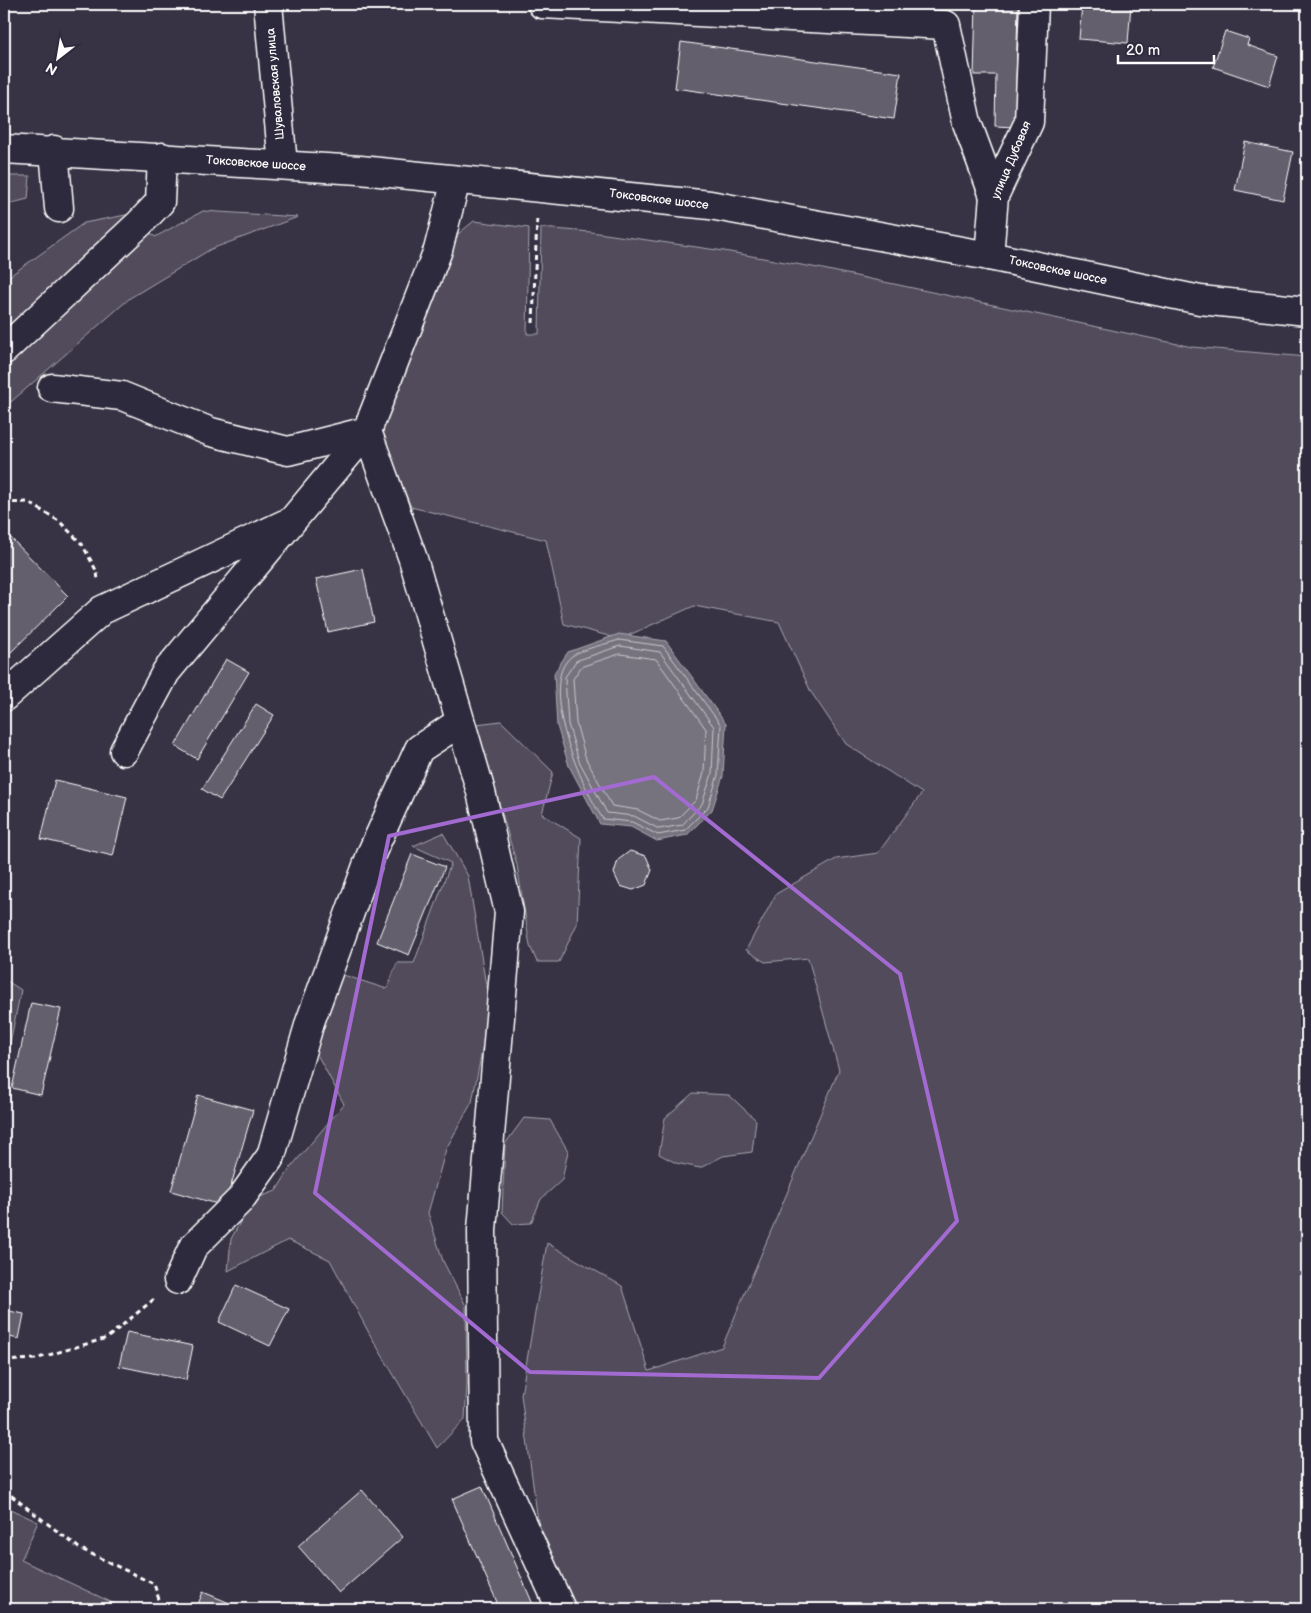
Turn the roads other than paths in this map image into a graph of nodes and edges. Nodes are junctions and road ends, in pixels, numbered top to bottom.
1 (268, 4) edge
2 (542, 4) edge
3 (1034, 4) edge
4 (786, 10) edge
5 (4, 149) edge
6 (54, 150) junction
7 (162, 157) junction
8 (282, 164) junction
9 (456, 180) junction
10 (994, 196) junction
11 (59, 208) dead end
12 (989, 256) junction
13 (1307, 311) edge
14 (4, 350) edge
15 (52, 388) dead end
16 (367, 432) junction
17 (293, 520) junction
18 (4, 697) edge
19 (460, 722) junction
20 (124, 751) dead end
21 (178, 1280) road end
22 (561, 1609) edge

1 - 8 main road, Шуваловская улица
2 - 4 main road
3 - 10 main road, улица Дубовая
4 - 10 main road
5 - 6 main road, Токсовское шоссе
6 - 7 main road, Токсовское шоссе
6 - 11 main road
7 - 8 main road, Токсовское шоссе
7 - 14 main road
8 - 9 main road, Токсовское шоссе
9 - 12 main road, Токсовское шоссе
9 - 16 main road
10 - 12 main road, улица Дубовая
12 - 13 main road, Токсовское шоссе
15 - 16 main road
16 - 17 main road
16 - 19 main road
17 - 18 main road
17 - 20 main road
19 - 21 main road
19 - 22 main road

